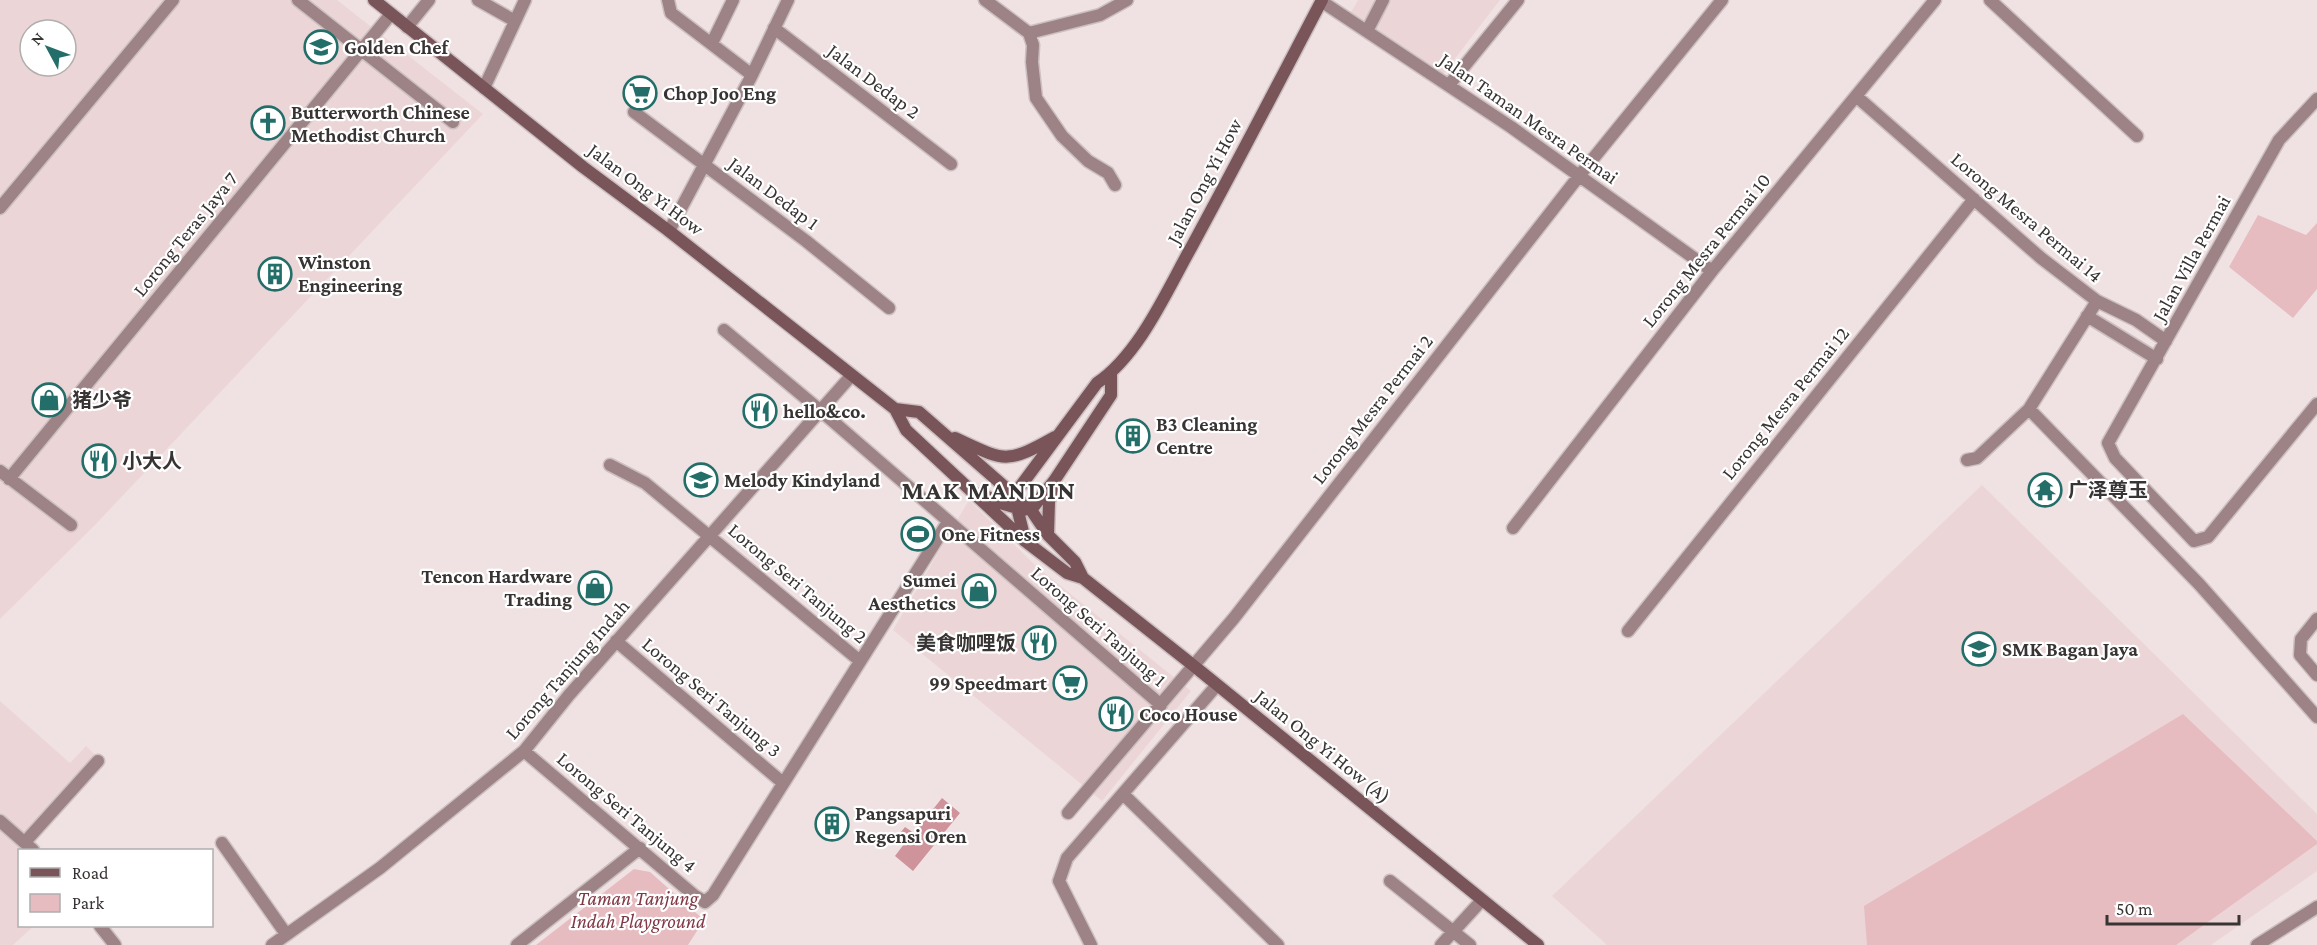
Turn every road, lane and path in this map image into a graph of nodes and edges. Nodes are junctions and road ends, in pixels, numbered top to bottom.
1 (173, 0) edge
2 (298, 0) edge
3 (374, 0) edge
4 (429, 0) edge
5 (478, 0) edge
6 (525, 0) edge
7 (668, 0) edge
8 (733, 0) edge
9 (788, 0) edge
10 (985, 0) edge
11 (1127, 0) edge
12 (1322, 0) edge
13 (1383, 0) edge
14 (1518, 0) edge
15 (1722, 0) edge
16 (1935, 0) edge
17 (1990, 0) edge
18 (391, 14) junction
19 (515, 21) junction
20 (408, 27) junction
21 (774, 28) junction
22 (1368, 31) junction
23 (1029, 33) junction
24 (712, 43) junction
25 (362, 50) junction
26 (752, 75) junction
27 (1449, 85) junction
28 (484, 88) junction
29 (1856, 96) junction
30 (2317, 99) edge
31 (634, 112) dead end
32 (453, 122) dead end
33 (2137, 136) dead end
34 (951, 164) dead end
35 (705, 165) junction
36 (1579, 176) junction
37 (1115, 185) dead end
38 (1974, 199) junction
39 (0, 208) edge
40 (669, 231) junction
41 (1712, 271) junction
42 (2097, 300) junction
43 (889, 308) dead end
44 (2087, 316) junction
45 (724, 330) dead end
46 (2166, 341) junction
47 (2157, 358) junction
48 (1111, 373) junction
49 (852, 376) junction
50 (2317, 404) edge
51 (895, 409) junction
52 (2029, 409) junction
53 (821, 411) junction
54 (943, 432) junction
55 (1060, 435) junction
56 (1967, 460) dead end
57 (610, 465) dead end
58 (5, 475) edge
59 (1054, 481) junction
60 (967, 486) junction
61 (1014, 495) junction
62 (1024, 510) junction
63 (948, 522) junction
64 (70, 525) dead end
65 (1513, 528) dead end
66 (1048, 535) junction
67 (710, 536) junction
68 (1025, 541) junction
69 (1083, 578) junction
70 (2317, 619) edge
71 (1628, 631) dead end
72 (616, 641) junction
73 (861, 661) junction
74 (1194, 666) junction
75 (2317, 675) edge
76 (1217, 685) junction
77 (1161, 705) junction
78 (2317, 717) edge
79 (524, 751) junction
80 (98, 761) dead end
81 (783, 783) junction
82 (1123, 794) junction
83 (1068, 813) dead end
84 (0, 820) edge
85 (222, 843) dead end
86 (29, 846) edge
87 (640, 848) junction
88 (1390, 881) dead end
89 (1482, 900) junction
90 (2317, 907) edge
91 (101, 927) edge
92 (1453, 932) junction
93 (286, 934) junction
94 (115, 945) edge
95 (272, 945) edge
96 (517, 945) edge
97 (1091, 945) edge
98 (1278, 945) edge
99 (1441, 945) edge
100 (1470, 945) edge
101 (1538, 945) edge
102 (2257, 945) edge

1 - 39 street
2 - 25 street
3 - 18 main road, Jalan Ong Yi How
4 - 20 street
5 - 19 street
6 - 19 street
7 - 24 street
8 - 24 street
9 - 21 street
10 - 23 street
11 - 23 street
12 - 22 street, Jalan Taman Mesra Permai
12 - 48 main road, Jalan Ong Yi How
13 - 22 street
14 - 27 street
15 - 36 street, Lorong Mesra Permai 2
16 - 29 street, Lorong Mesra Permai 10
17 - 33 street
18 - 20 main road, Jalan Ong Yi How
18 - 25 street, Lorong Teras Jaya 7
19 - 28 street
20 - 28 main road, Jalan Ong Yi How
21 - 26 street
21 - 34 street, Jalan Dedap 2
22 - 27 street, Jalan Taman Mesra Permai
23 - 37 street
24 - 26 street
25 - 32 street
25 - 58 street, Lorong Teras Jaya 7
26 - 35 street
27 - 36 street, Jalan Taman Mesra Permai
28 - 40 main road, Jalan Ong Yi How
29 - 38 street, Lorong Mesra Permai 14
29 - 41 street, Lorong Mesra Permai 10
30 - 46 street, Jalan Villa Permai
31 - 35 street, Jalan Dedap 1
35 - 40 street
35 - 43 street, Jalan Dedap 1
36 - 41 street, Jalan Taman Mesra Permai
36 - 74 street, Lorong Mesra Permai 2
38 - 42 street, Lorong Mesra Permai 14
38 - 71 street, Lorong Mesra Permai 12
40 - 49 main road, Jalan Ong Yi How
41 - 65 street, Lorong Mesra Permai 10
42 - 44 street, Lorong Mesra Permai 14
42 - 46 street
44 - 47 street
44 - 52 street, Lorong Mesra Permai 14
45 - 53 street, Lorong Seri Tanjung 1
46 - 47 street, Jalan Villa Permai
47 - 50 street, Jalan Villa Permai
48 - 55 main road, Jalan Ong Yi How
48 - 59 main road, Jalan Ong Yi How
49 - 51 main road, Jalan Ong Yi How
49 - 53 street, Lorong Tanjung Indah
51 - 54 main road, Jalan Ong Yi How
51 - 60 main road, Jalan Ong Yi How
52 - 56 street, Lorong Mesra Permai 14
52 - 78 street
53 - 63 street, Lorong Seri Tanjung 1
53 - 67 street, Lorong Tanjung Indah
54 - 55 main road
54 - 61 main road, Jalan Ong Yi How
55 - 61 main road, Jalan Ong Yi How
57 - 67 street, Lorong Seri Tanjung 2
58 - 64 street
59 - 62 main road, Jalan Ong Yi How
59 - 66 main road
60 - 62 main road
60 - 68 main road, Jalan Ong Yi How
61 - 62 main road, Jalan Ong Yi How
62 - 66 main road, Jalan Ong Yi How (A)
62 - 68 main road
63 - 73 street
63 - 77 street, Lorong Seri Tanjung 1
66 - 69 main road, Jalan Ong Yi How (A)
67 - 72 street, Lorong Tanjung Indah
67 - 73 street, Lorong Seri Tanjung 2
68 - 69 main road, Jalan Ong Yi How (A)
69 - 74 main road, Jalan Ong Yi How (A)
70 - 75 street
72 - 79 street, Lorong Tanjung Indah
72 - 81 street, Lorong Seri Tanjung 3
73 - 81 street
74 - 76 main road, Jalan Ong Yi How (A)
74 - 77 street, Lorong Mesra Permai 2
76 - 82 street
76 - 89 main road, Jalan Ong Yi How (A)
77 - 83 street, Lorong Mesra Permai 2
79 - 87 street, Lorong Seri Tanjung 4
79 - 93 street, Lorong Tanjung Indah
80 - 86 street
81 - 87 street, Lorong Seri Tanjung 4
82 - 97 street
82 - 98 street
84 - 86 street
85 - 93 street
87 - 96 street
88 - 92 street
89 - 92 street
89 - 101 main road, Jalan Ong Yi How (A)
90 - 102 street
91 - 94 street
92 - 99 street
92 - 100 street
93 - 95 street, Lorong Tanjung Indah

